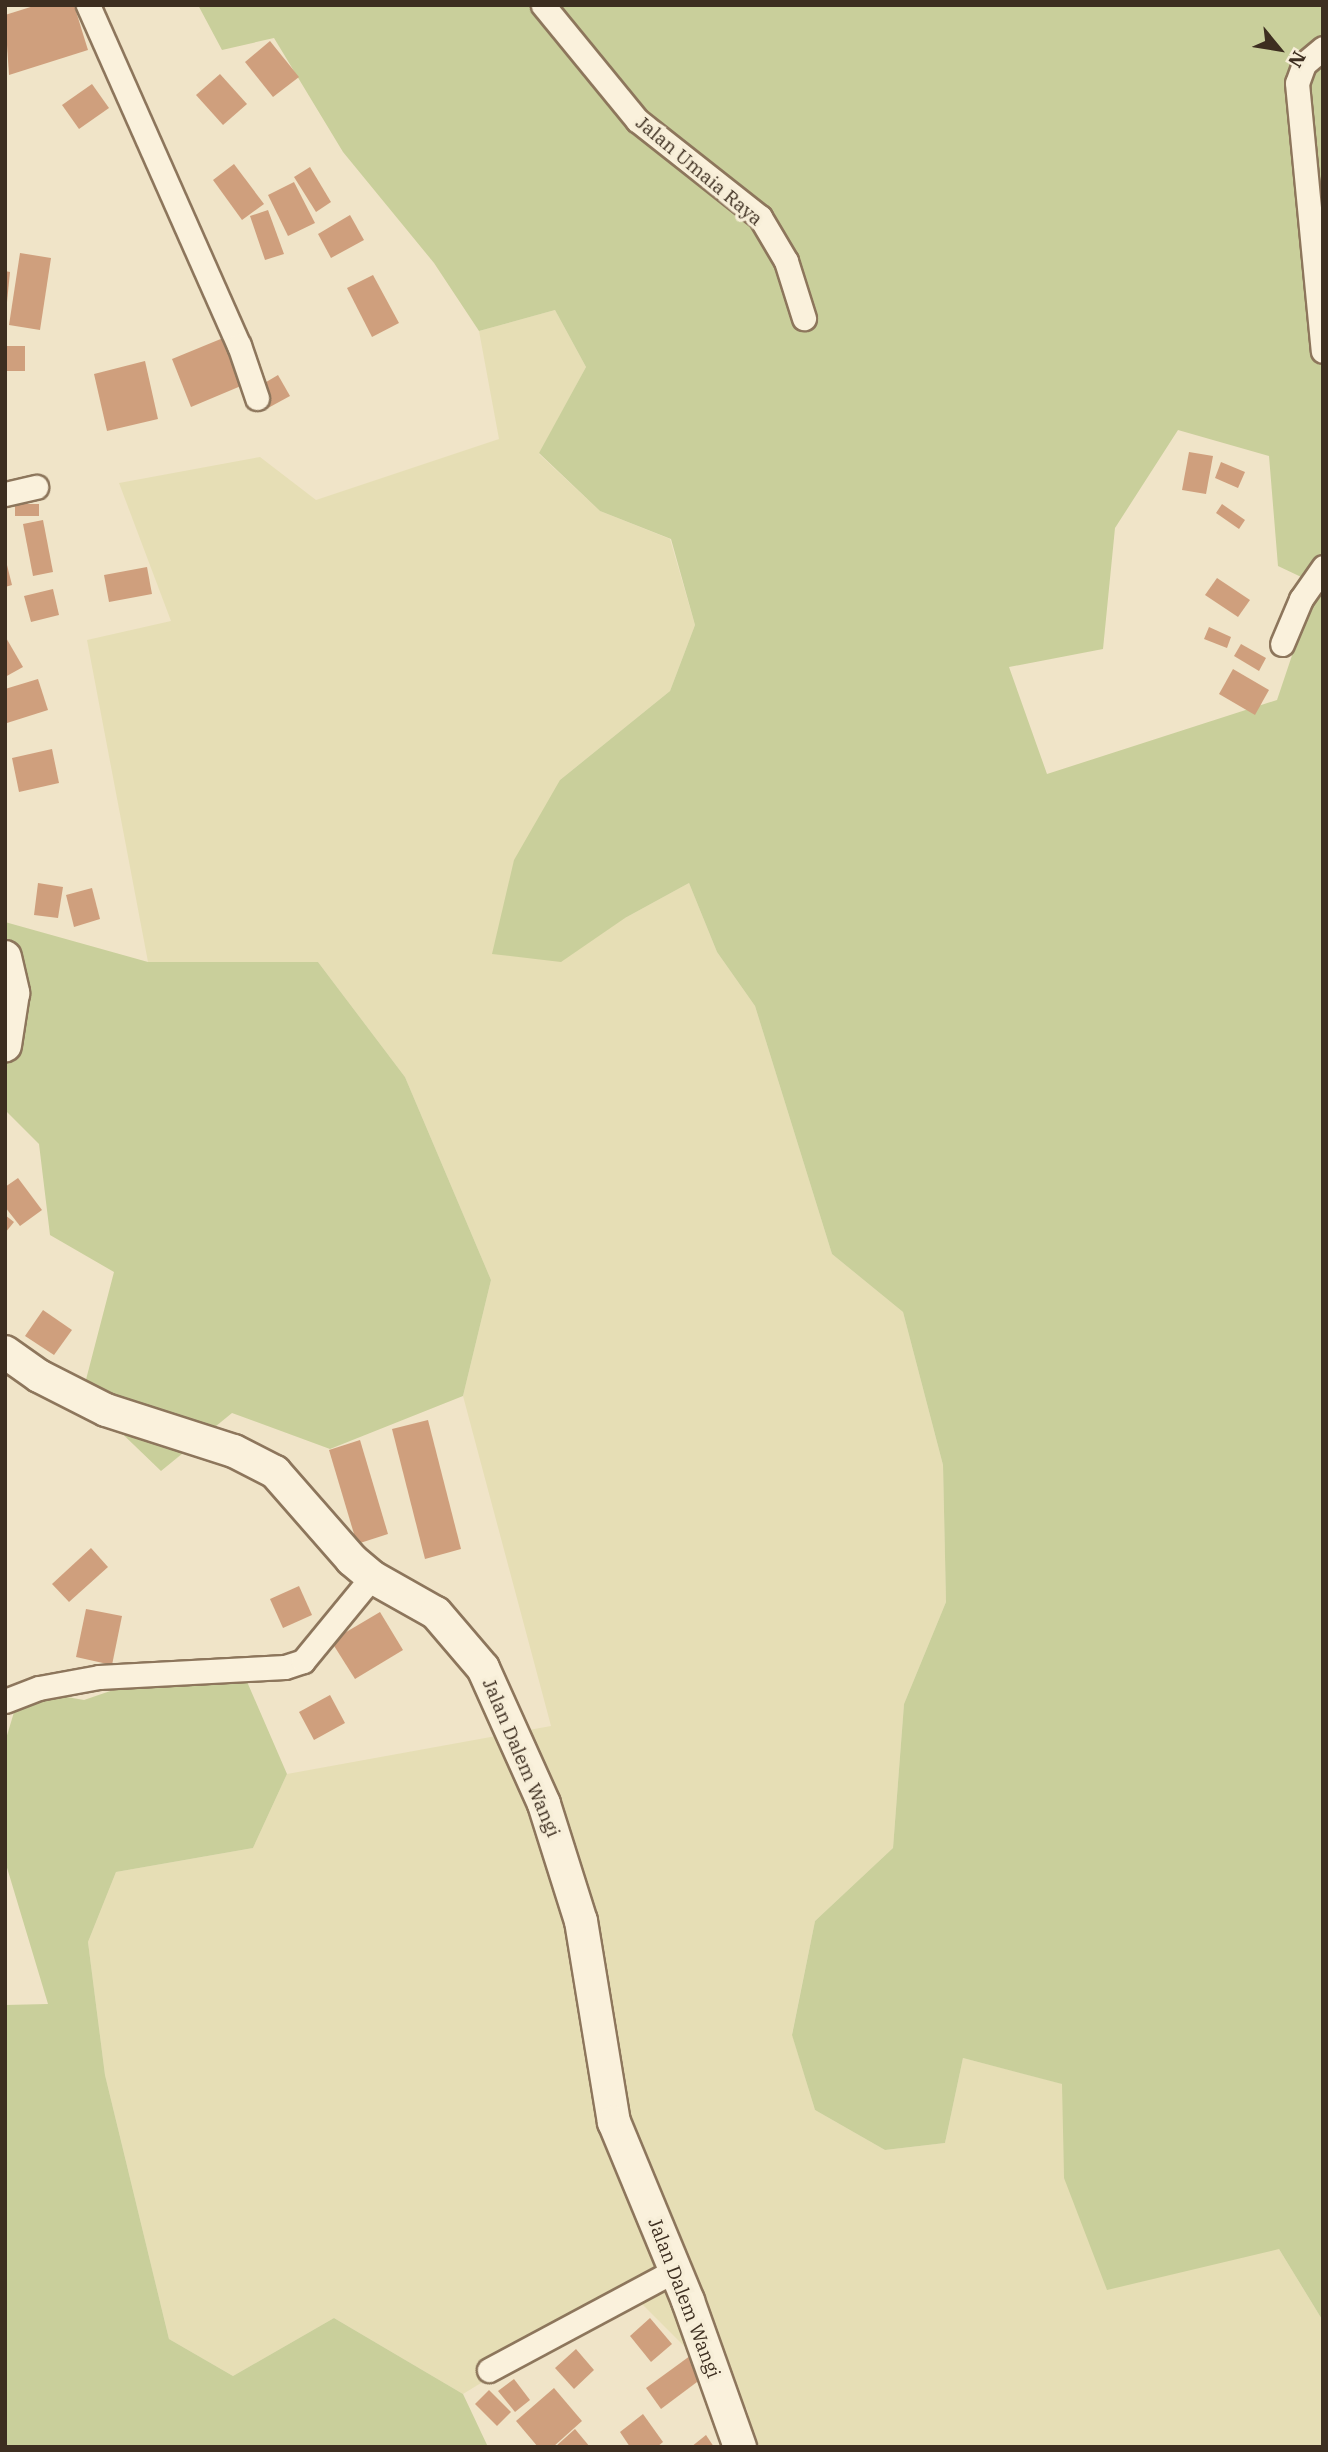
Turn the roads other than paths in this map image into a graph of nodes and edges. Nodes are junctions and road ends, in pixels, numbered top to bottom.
1 (88, 5) edge
2 (543, 5) edge
3 (1323, 48) edge
4 (803, 318) dead end
5 (1323, 351) edge
6 (257, 398) dead end
7 (36, 487) dead end
8 (5, 494) edge
9 (1323, 567) edge
10 (1282, 644) dead end
11 (5, 957) edge
12 (5, 1045) edge
13 (5, 1352) edge
14 (372, 1577) junction
15 (5, 1701) edge
16 (674, 2271) junction
17 (489, 2370) dead end
18 (740, 2447) edge

1 - 6 street
2 - 4 street, Jalan Umaia Raya
3 - 5 street
7 - 8 street
9 - 10 street
11 - 12 street
13 - 14 street, Jalan Dalem Wangi
14 - 15 street
14 - 16 street, Jalan Dalem Wangi
16 - 17 street
16 - 18 street, Jalan Dalem Wangi

